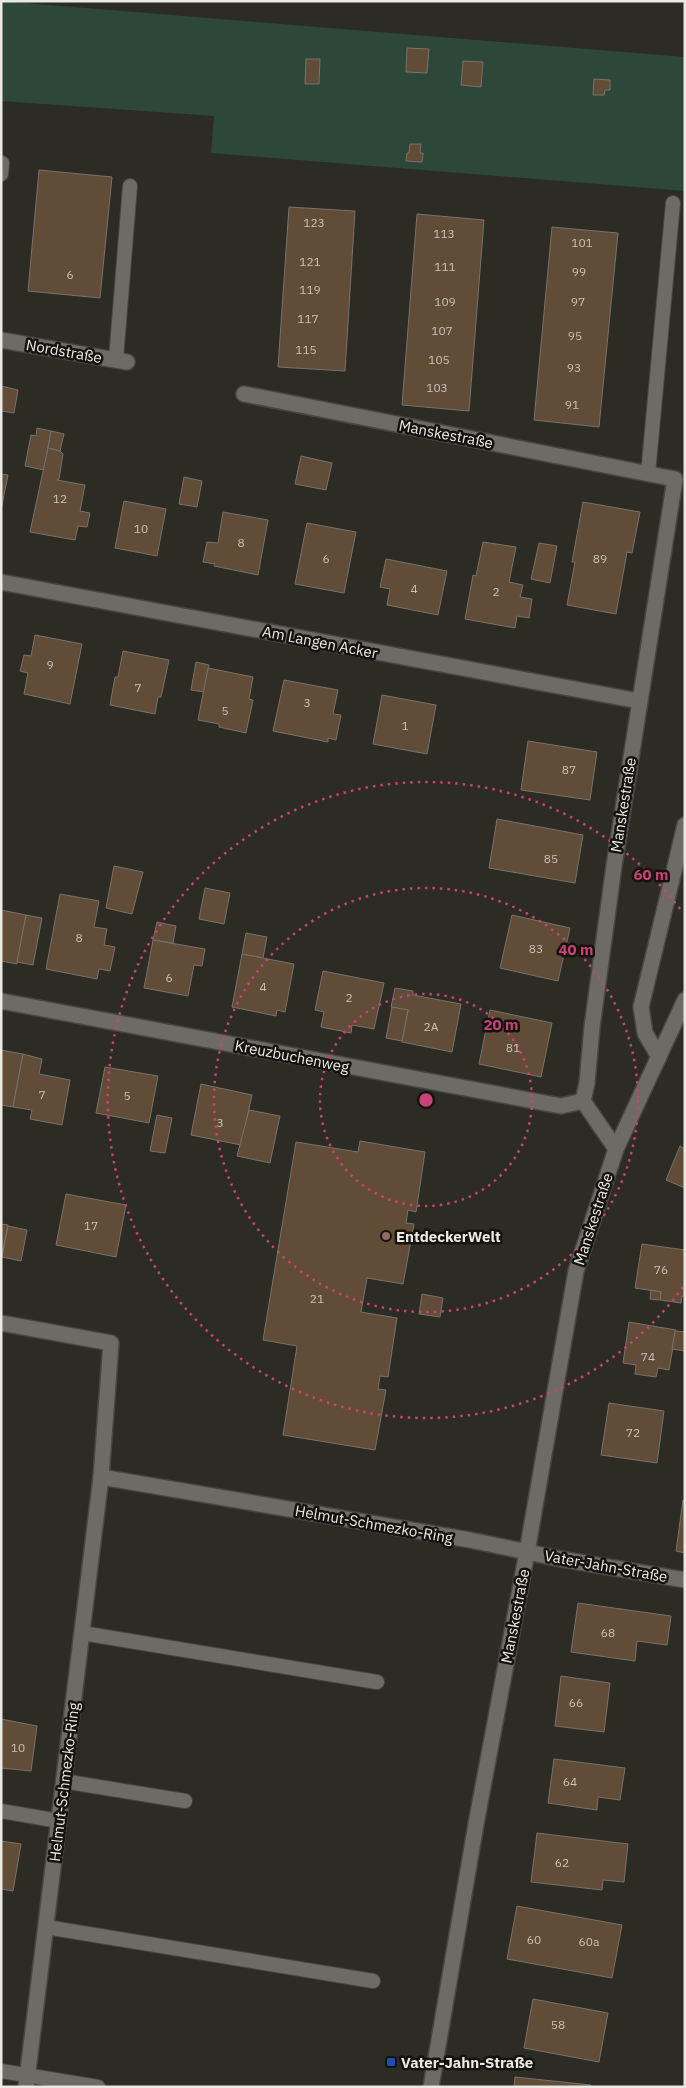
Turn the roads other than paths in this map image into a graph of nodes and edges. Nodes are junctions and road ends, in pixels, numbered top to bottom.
1 (130, 186) dead end
2 (673, 203) dead end
3 (1, 340) edge
4 (122, 361) joint
5 (244, 394) dead end
6 (648, 474) junction
7 (1, 582) edge
8 (639, 701) junction
9 (685, 825) edge
10 (685, 1000) edge
11 (1, 1001) edge
12 (659, 1057) junction
13 (583, 1101) junction
14 (616, 1149) junction
15 (1, 1323) edge
16 (101, 1476) junction
17 (527, 1552) junction
18 (685, 1580) edge
19 (82, 1633) junction
20 (377, 1682) dead end
21 (63, 1781) junction
22 (185, 1801) dead end
23 (1, 1812) edge
24 (58, 1821) junction
25 (46, 1927) junction
26 (373, 1980) dead end
27 (1, 2070) edge
28 (27, 2081) edge
29 (98, 2087) edge
30 (431, 2087) edge

1 - 4 lane
2 - 6 lane
3 - 4 street, Nordstraße
5 - 6 street, Manskestraße
6 - 8 street, Manskestraße
7 - 8 street, Am Langen Acker
8 - 13 street, Manskestraße
9 - 12 street
10 - 12 street, Manskestraße
11 - 13 street, Kreuzbuchenweg
12 - 14 street, Manskestraße
13 - 14 street
14 - 17 street, Manskestraße
15 - 16 street, Helmut-Schmezko-Ring
16 - 17 street, Helmut-Schmezko-Ring
16 - 19 street, Helmut-Schmezko-Ring
17 - 18 street, Vater-Jahn-Straße
17 - 30 street, Manskestraße
19 - 20 lane
19 - 21 street, Helmut-Schmezko-Ring
21 - 22 lane
21 - 24 street, Helmut-Schmezko-Ring
23 - 24 lane
24 - 25 street, Helmut-Schmezko-Ring
25 - 26 lane
25 - 28 street, Helmut-Schmezko-Ring
27 - 28 lane
28 - 29 lane

